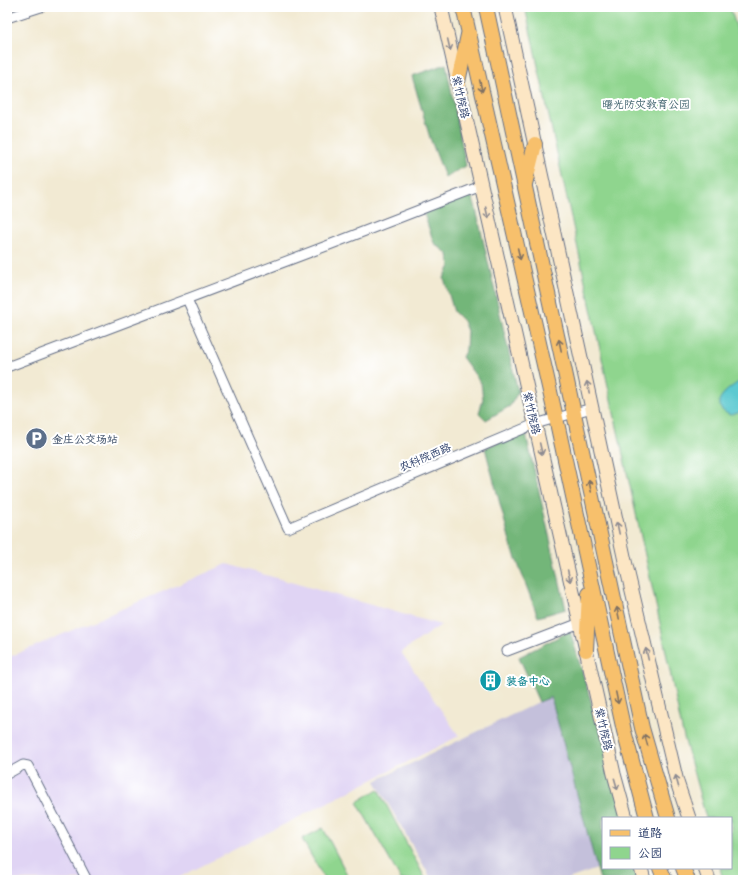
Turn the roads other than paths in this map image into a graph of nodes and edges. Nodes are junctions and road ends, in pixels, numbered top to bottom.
1 (41, 7) edge
2 (440, 7) edge
3 (463, 7) edge
4 (486, 7) edge
5 (505, 7) edge
6 (7, 18) edge
7 (469, 31) junction
8 (458, 82) junction
9 (536, 144) junction
10 (481, 186) junction
11 (524, 186) junction
12 (187, 299) junction
13 (7, 367) edge
14 (592, 408) junction
15 (574, 414) junction
16 (556, 418) junction
17 (535, 424) junction
18 (590, 578) junction
19 (580, 623) junction
20 (586, 650) junction
21 (506, 651) dead end
22 (7, 774) edge
23 (626, 817) edge
24 (647, 817) edge
25 (668, 817) edge
26 (689, 817) edge
27 (641, 869) edge
28 (660, 869) edge
29 (683, 869) edge
30 (705, 869) edge
31 (87, 880) edge
32 (644, 880) edge
33 (664, 880) edge
34 (688, 880) edge
35 (709, 880) edge

1 - 6 street
2 -> 8 street, 紫竹院路
3 - 7 main road, 紫竹院路
4 - 11 main road
5 - 9 street
7 - 8 main road
7 -> 16 main road, 紫竹院路
8 - 10 street, 紫竹院路
9 - 11 main road
14 -> 9 street
10 - 12 street
10 -> 17 street, 紫竹院路
15 -> 11 main road
12 - 13 street
12 - 17 street, 农科院西路
14 - 15 street, 农科院西路
26 -> 14 street
15 - 16 street, 农科院西路
25 -> 15 main road
16 - 17 street, 农科院西路
16 - 18 main road, 紫竹院路
17 -> 19 street, 紫竹院路
18 - 20 main road
18 -> 24 main road, 紫竹院路
19 - 20 street, 紫竹院路
19 - 21 street
20 -> 23 street, 紫竹院路
22 - 31 street
27 - 32 street
28 - 33 main road
29 - 34 main road
30 - 35 street

